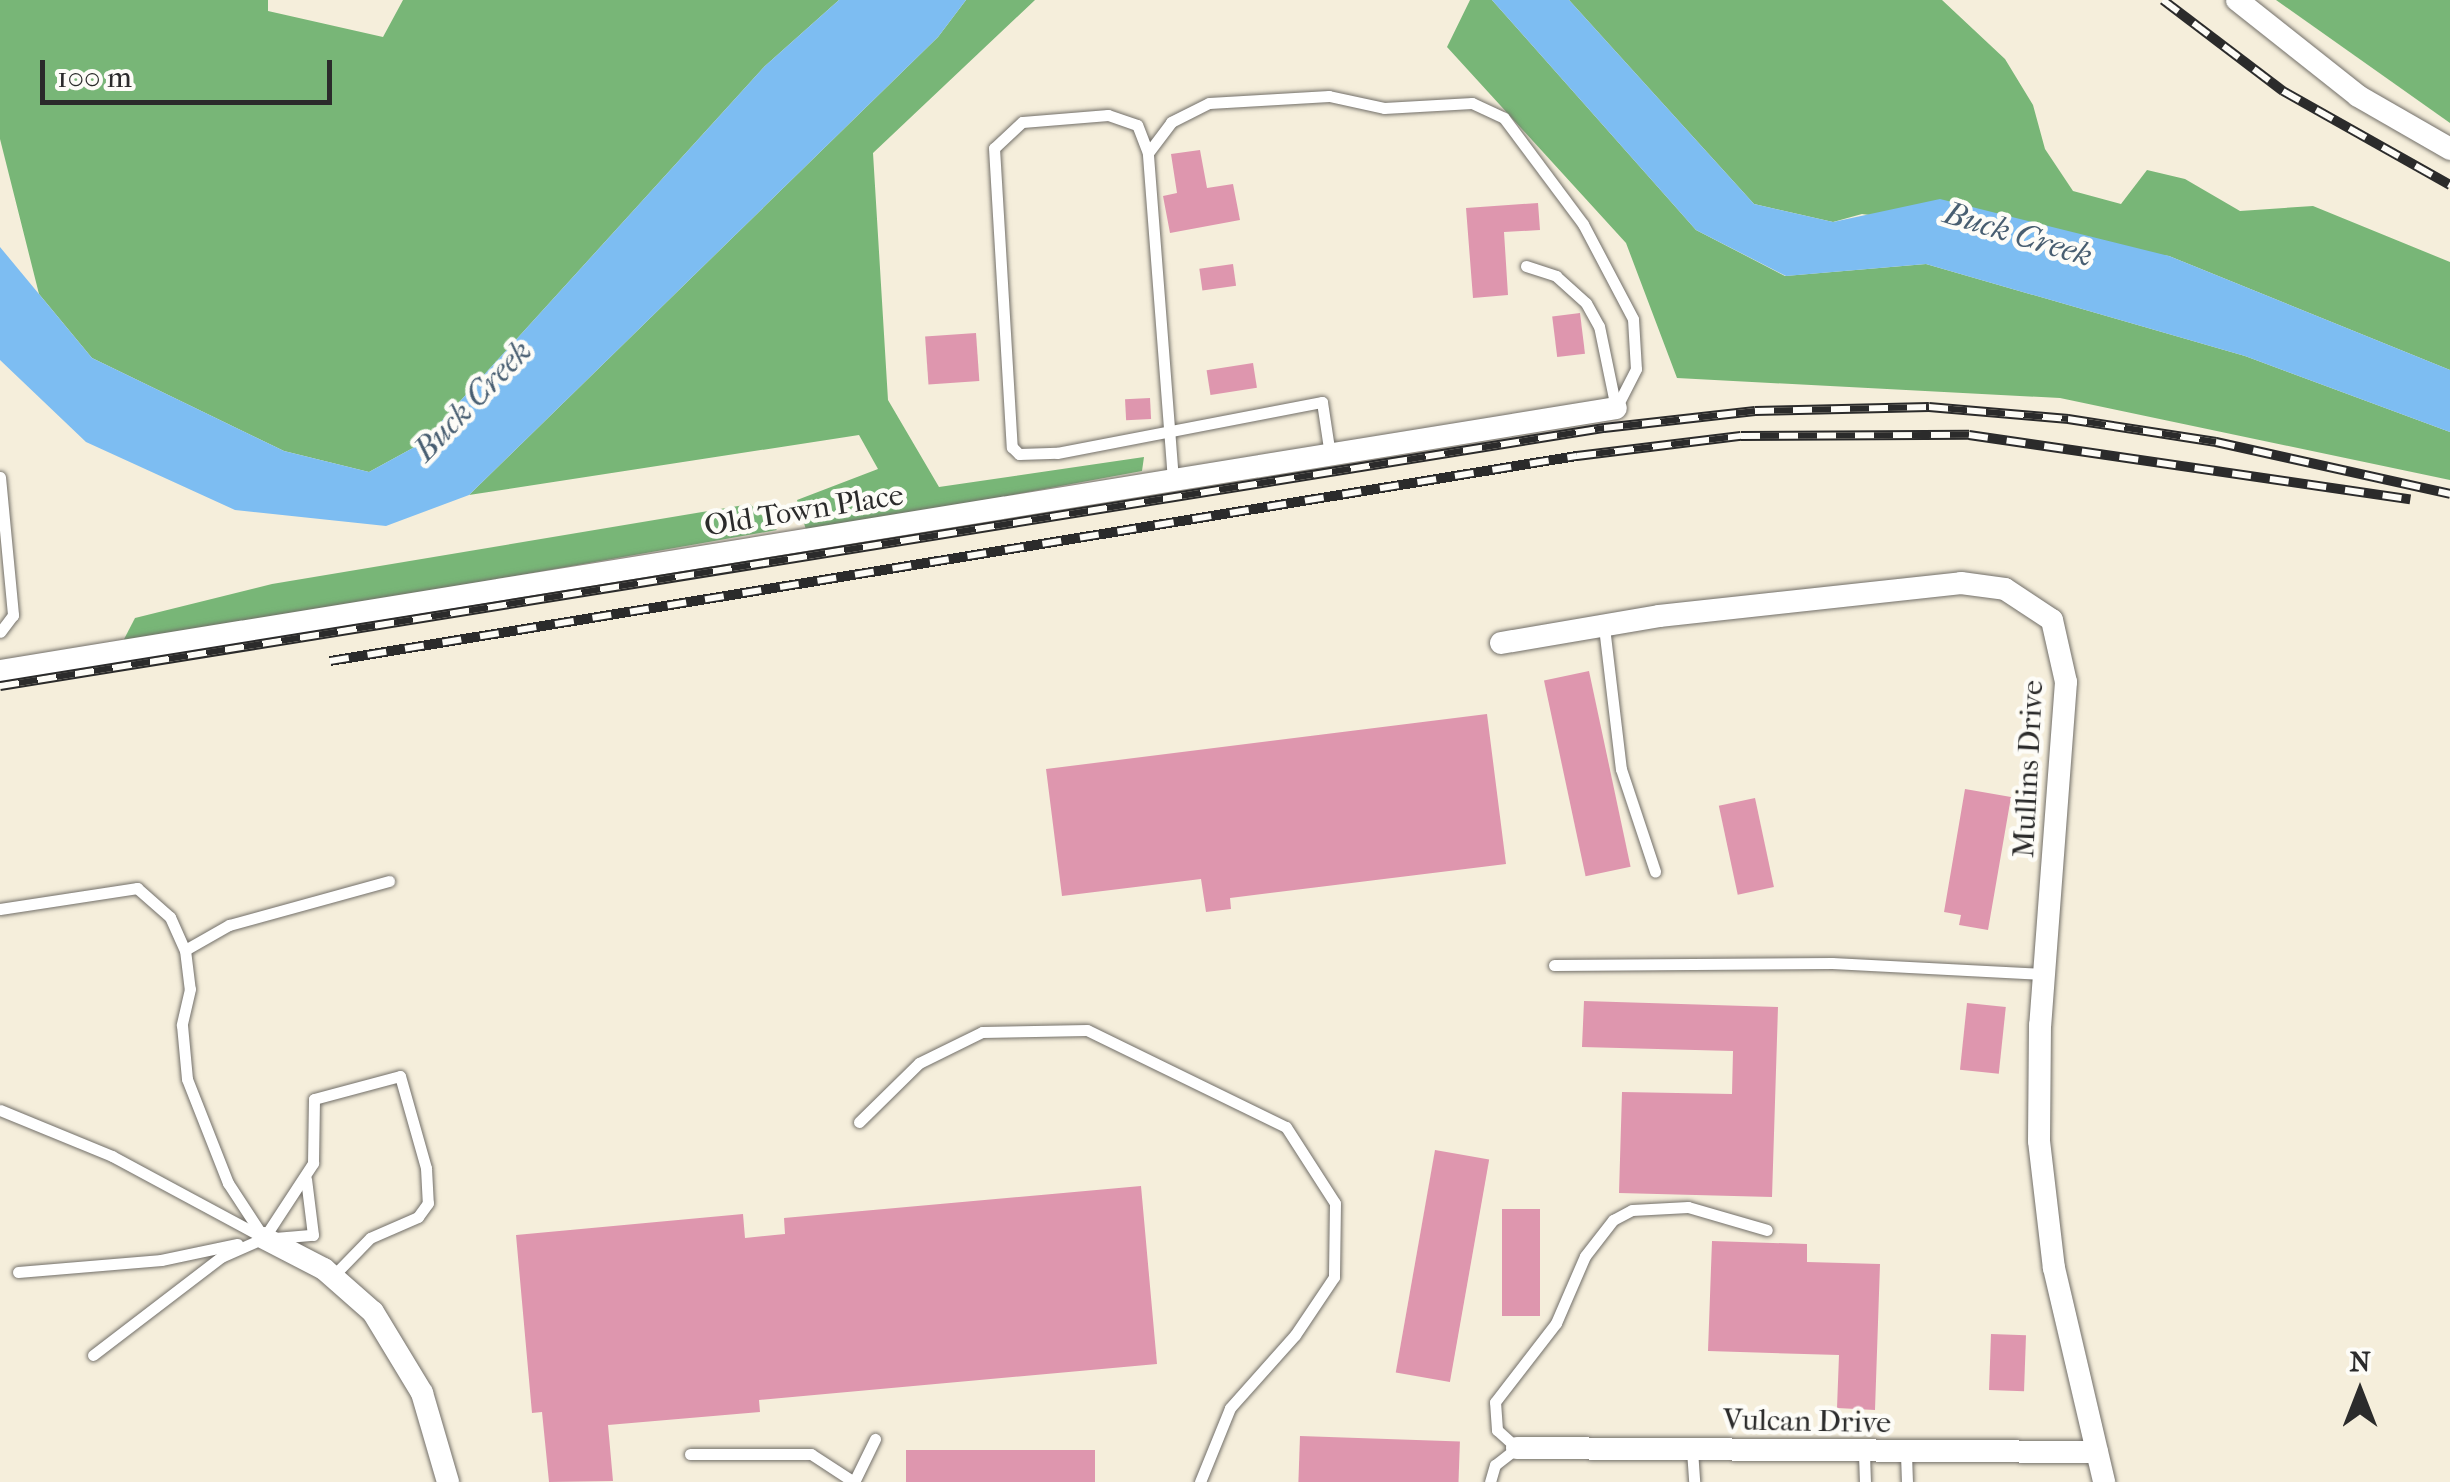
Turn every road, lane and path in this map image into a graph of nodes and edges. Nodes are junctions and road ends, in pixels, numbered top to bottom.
1 (2237, 0) edge
2 (2450, 149) edge
3 (1148, 154) junction
4 (1526, 266) dead end
5 (1616, 408) junction
6 (1169, 427) junction
7 (1330, 455) junction
8 (0, 478) edge
9 (1173, 480) junction
10 (2056, 591) dead end
11 (2052, 620) junction
12 (1604, 627) junction
13 (0, 632) edge
14 (1502, 643) dead end
15 (0, 671) edge
16 (1656, 871) dead end
17 (389, 880) dead end
18 (0, 908) edge
19 (186, 950) junction
20 (1554, 965) dead end
21 (2044, 974) junction
22 (0, 1110) edge
23 (859, 1122) dead end
24 (306, 1179) junction
25 (1767, 1230) dead end
26 (264, 1238) junction
27 (18, 1272) dead end
28 (334, 1276) junction
29 (93, 1355) dead end
30 (875, 1439) dead end
31 (1517, 1448) junction
32 (1692, 1450) junction
33 (2097, 1452) junction
34 (690, 1454) dead end
35 (1864, 1454) junction
36 (1906, 1454) junction
37 (448, 1482) edge
38 (854, 1482) edge
39 (1200, 1482) edge
40 (1490, 1482) edge
41 (1694, 1482) edge
42 (1865, 1482) edge
43 (1907, 1482) edge
44 (2104, 1482) edge

1 - 2 street
3 - 5 lane
3 - 6 lane
3 - 6 lane
4 - 5 lane
5 - 7 street, Old Town Place
6 - 7 lane
6 - 9 lane
7 - 9 street, Old Town Place
8 - 13 lane
9 - 15 street, Old Town Place
10 - 11 street
11 - 12 street
11 - 21 street, Mullins Drive
12 - 14 street
12 - 16 lane
17 - 19 lane
18 - 19 lane
19 - 26 lane
20 - 21 lane
21 - 33 street, Mullins Drive
22 - 26 lane
23 - 39 lane
24 - 26 lane
24 - 26 lane
24 - 28 lane
25 - 31 lane
26 - 27 lane
26 - 28 street
26 - 29 lane
28 - 37 street
30 - 38 lane
31 - 32 street, Vulcan Drive
31 - 40 lane
32 - 35 street, Vulcan Drive
32 - 41 lane
33 - 36 street, Vulcan Drive
33 - 44 street, Mullins Drive
34 - 38 lane
35 - 36 street, Vulcan Drive
35 - 42 lane
36 - 43 lane

